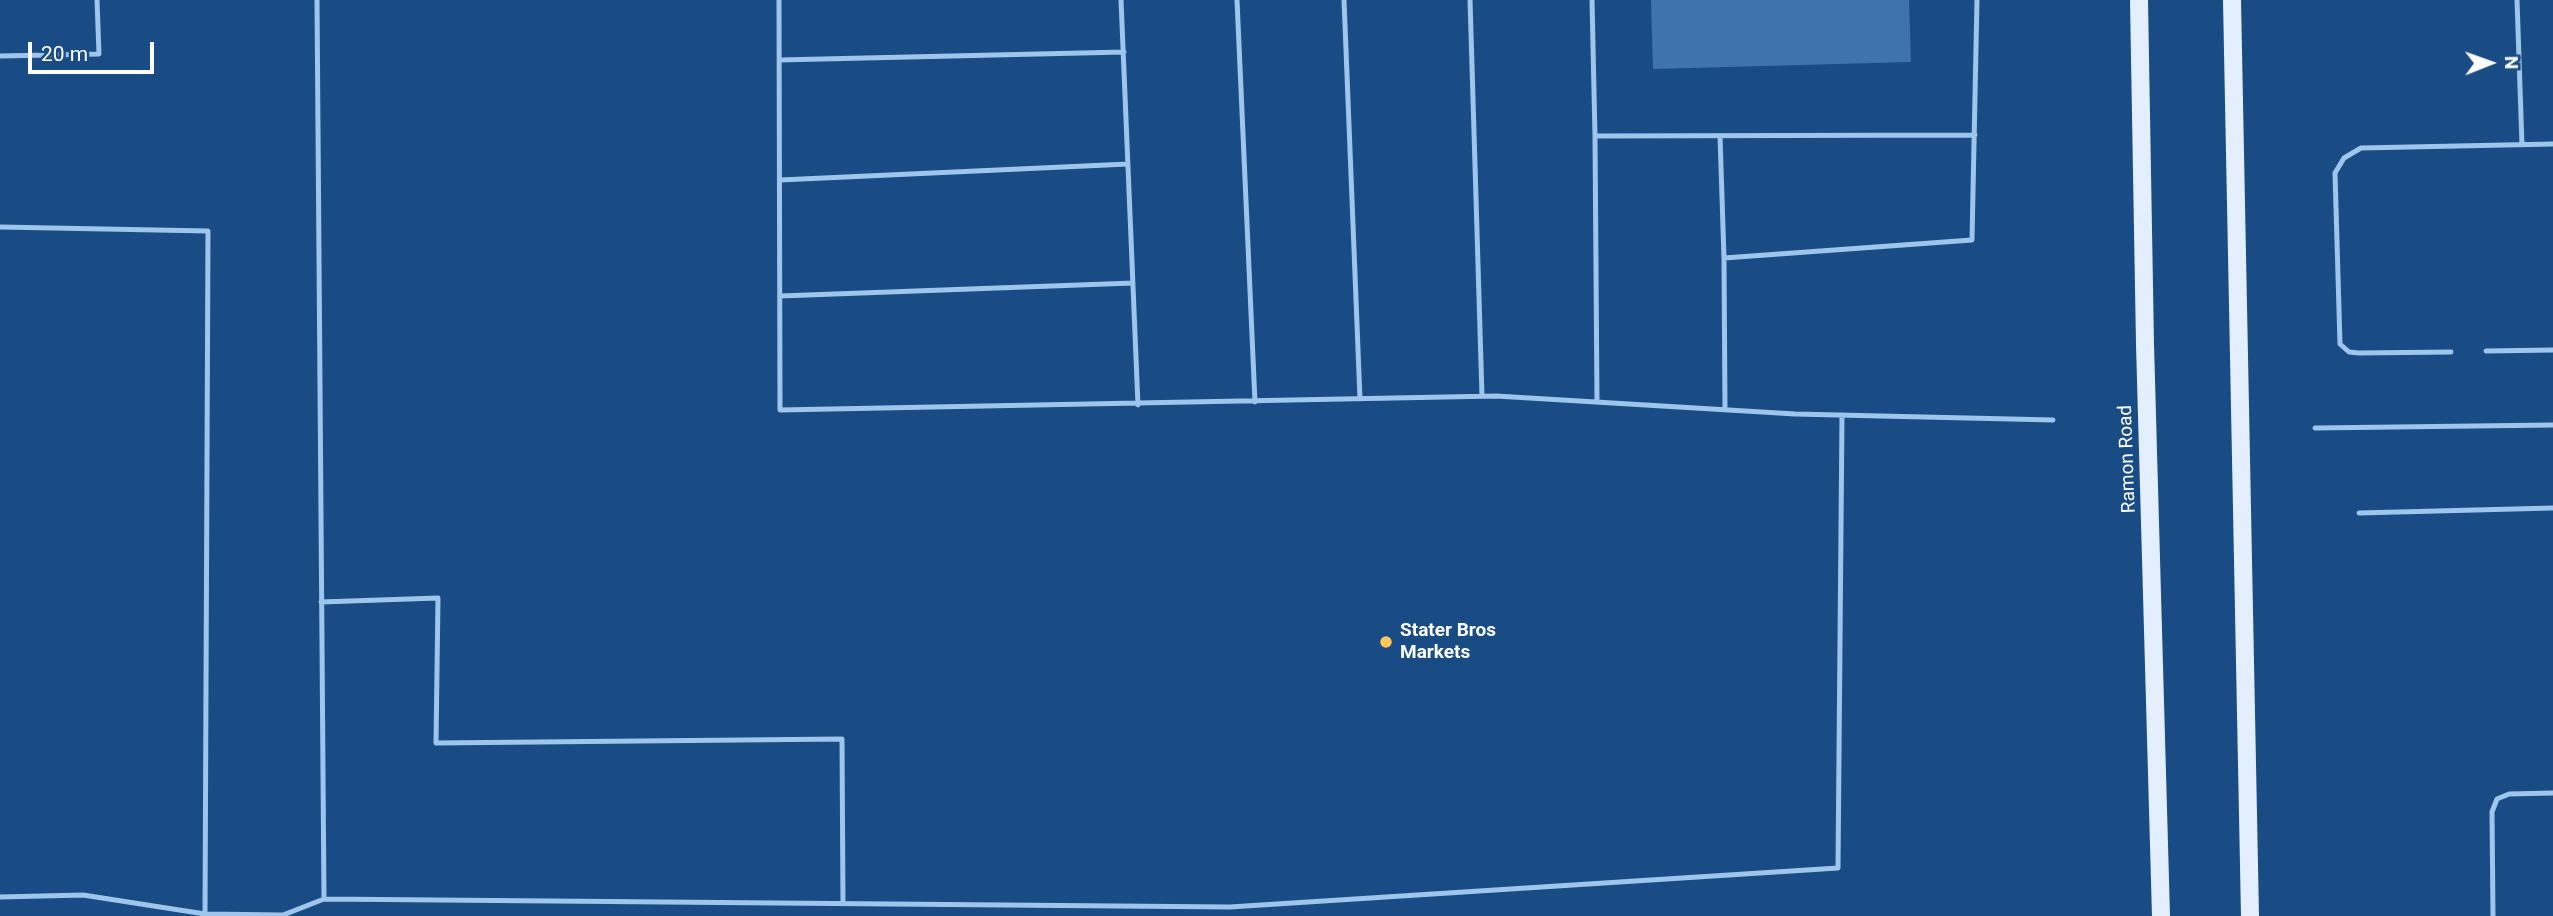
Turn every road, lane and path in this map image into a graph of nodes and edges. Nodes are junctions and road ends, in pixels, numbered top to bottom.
1 (97, 0) edge
2 (317, 0) edge
3 (779, 0) edge
4 (1121, 0) edge
5 (1237, 0) edge
6 (1343, 0) edge
7 (1470, 0) edge
8 (1591, 0) edge
9 (1977, 0) edge
10 (2139, 0) edge
11 (2232, 0) edge
12 (2517, 0) edge
13 (1124, 52) junction
14 (0, 56) edge
15 (779, 60) junction
16 (1975, 135) junction
17 (1595, 136) junction
18 (1720, 136) junction
19 (2553, 144) edge
20 (2522, 145) junction
21 (1128, 164) junction
22 (780, 180) junction
23 (0, 227) edge
24 (1724, 258) junction
25 (1133, 283) junction
26 (780, 296) junction
27 (2553, 349) edge
28 (2486, 351) dead end
29 (2451, 352) dead end
30 (1482, 397) junction
31 (1360, 399) junction
32 (1255, 402) junction
33 (1597, 402) junction
34 (1138, 405) junction
35 (1725, 410) junction
36 (1842, 415) junction
37 (2053, 420) dead end
38 (2553, 425) edge
39 (2315, 428) dead end
40 (2553, 508) edge
41 (2359, 513) dead end
42 (321, 602) junction
43 (2553, 793) edge
44 (0, 897) edge
45 (324, 899) junction
46 (843, 904) junction
47 (205, 914) edge
48 (2161, 916) edge
49 (2250, 916) edge
50 (2493, 916) edge

1 - 14 lane
2 - 42 lane
3 - 15 lane
4 - 13 lane
5 - 32 lane
6 - 31 lane
7 - 30 lane
8 - 17 lane
9 - 16 lane
10 - 48 main road, Ramon Road
11 - 49 main road
12 - 20 lane
13 - 15 lane
13 - 21 lane
15 - 22 lane
16 - 18 lane
16 - 24 lane
17 - 18 lane
17 - 33 lane
18 - 24 lane
19 - 20 lane
20 - 29 lane
21 - 22 lane
21 - 25 lane
22 - 26 lane
23 - 47 lane
24 - 35 lane
25 - 26 lane
25 - 34 lane
26 - 34 lane
27 - 28 lane
30 - 31 lane
30 - 33 lane
31 - 32 lane
32 - 34 lane
33 - 35 lane
35 - 36 lane
36 - 37 lane
36 - 46 lane
38 - 39 lane
40 - 41 lane
42 - 45 lane
42 - 46 lane
43 - 50 lane
44 - 47 lane
45 - 46 lane
45 - 47 lane

